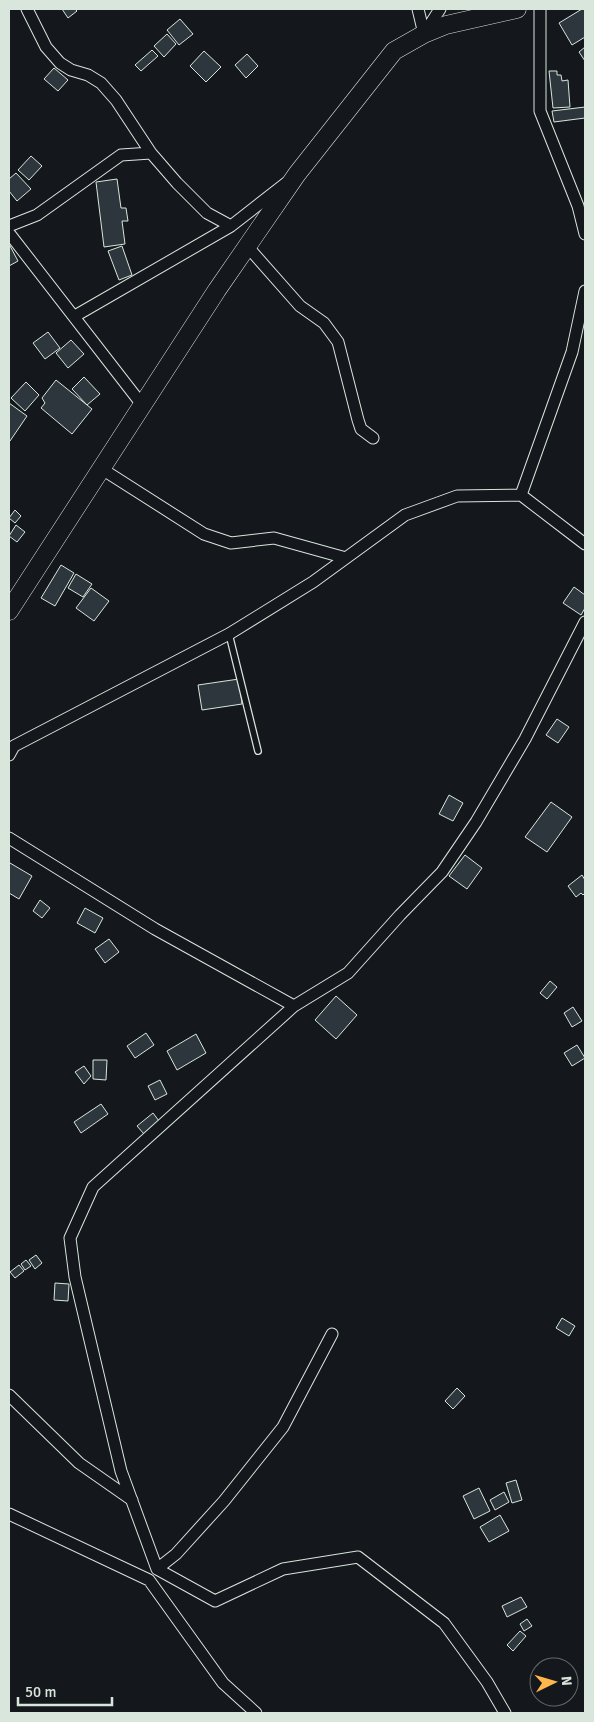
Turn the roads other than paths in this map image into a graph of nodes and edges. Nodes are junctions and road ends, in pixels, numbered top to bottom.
1 (27, 9) edge
2 (418, 9) edge
3 (440, 9) edge
4 (517, 9) edge
5 (540, 9) edge
6 (424, 34) junction
7 (151, 153) junction
8 (297, 174) junction
9 (9, 226) edge
10 (231, 226) junction
11 (9, 233) edge
12 (585, 234) edge
13 (247, 246) junction
14 (585, 290) edge
15 (75, 316) junction
16 (143, 406) junction
17 (373, 438) dead end
18 (102, 469) junction
19 (521, 495) junction
20 (585, 544) edge
21 (346, 558) junction
22 (11, 604) edge
23 (585, 622) edge
24 (229, 634) junction
25 (258, 751) dead end
26 (9, 755) edge
27 (9, 838) edge
28 (294, 1006) junction
29 (332, 1334) dead end
30 (9, 1396) edge
31 (132, 1500) junction
32 (9, 1514) edge
33 (157, 1569) junction
34 (256, 1713) edge
35 (505, 1713) edge

1 - 7 street
2 - 6 street
3 - 6 street
4 - 6 main road
5 - 12 street
6 - 8 main road
7 - 9 street
7 - 10 street
8 - 10 street
8 - 13 main road
10 - 15 street
11 - 15 street
13 - 16 main road
13 - 17 street
14 - 19 street
15 - 16 street
16 - 18 main road
18 - 21 street
18 - 22 main road
19 - 20 street
19 - 21 street
21 - 24 street
23 - 28 street
24 - 25 lane
24 - 26 street
27 - 28 street
28 - 31 street
29 - 33 street
30 - 31 street
31 - 33 street
32 - 34 street
33 - 35 street

